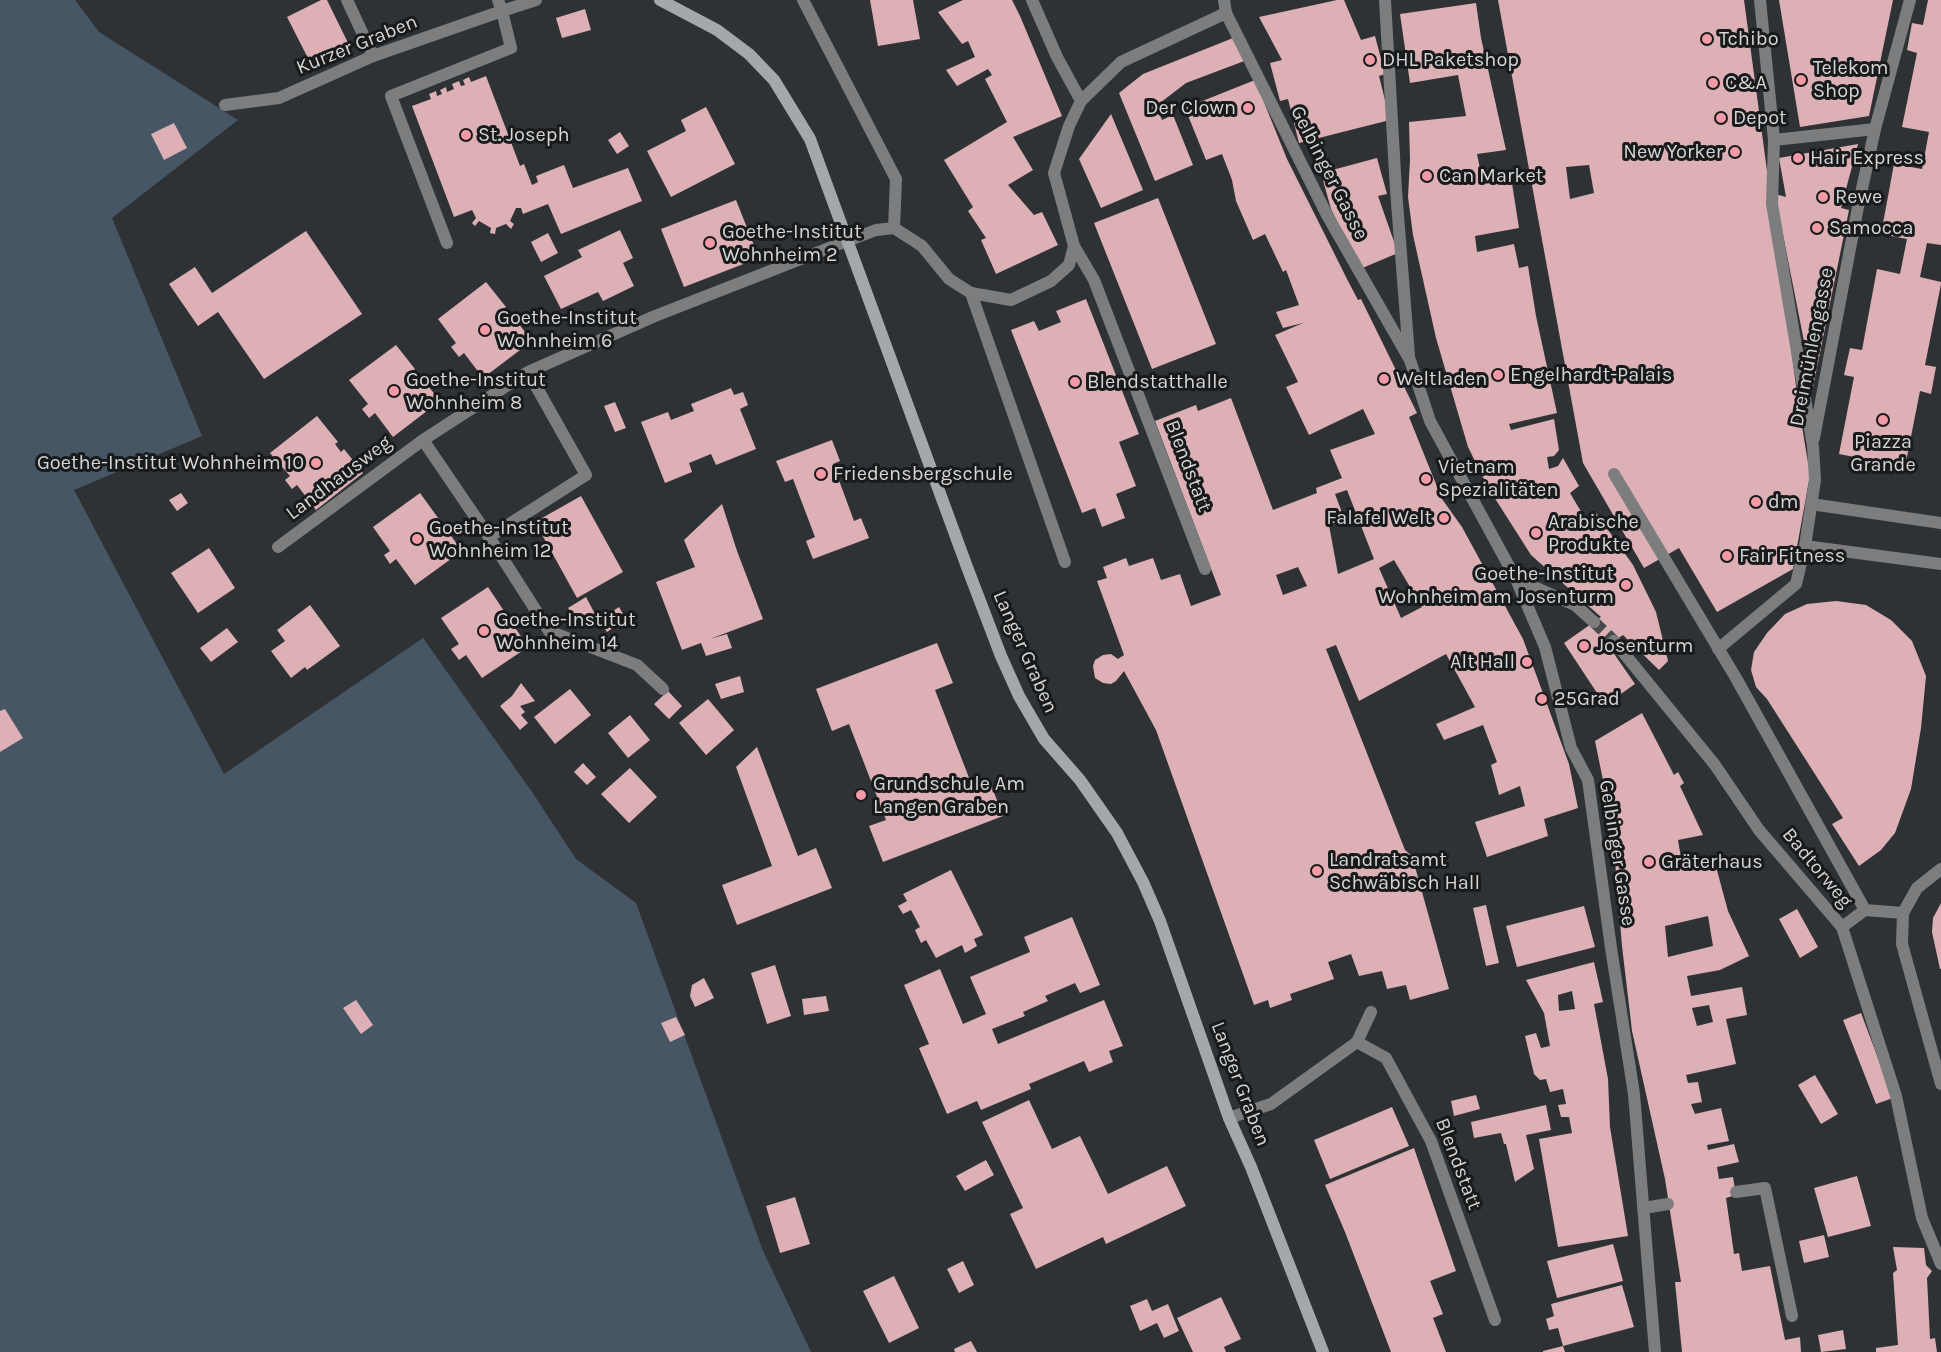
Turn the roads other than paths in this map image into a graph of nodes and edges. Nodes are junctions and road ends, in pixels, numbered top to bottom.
1 (347, 0) edge
2 (536, 0) edge
3 (660, 0) edge
4 (803, 0) edge
5 (1032, 0) edge
6 (1385, 0) edge
7 (1760, 0) edge
8 (1910, 0) edge
9 (500, 6) edge
10 (1225, 6) edge
11 (373, 56) junction
12 (1081, 101) junction
13 (225, 105) dead end
14 (1875, 129) junction
15 (1774, 140) junction
16 (894, 228) junction
17 (847, 241) junction
18 (447, 243) dead end
19 (1074, 246) junction
20 (971, 292) junction
21 (1410, 360) junction
22 (528, 372) junction
23 (423, 440) junction
24 (1813, 446) junction
25 (1614, 474) dead end
26 (1811, 504) junction
27 (1941, 523) edge
28 (489, 537) junction
29 (1805, 546) junction
30 (278, 547) dead end
31 (1065, 562) dead end
32 (1941, 564) edge
33 (1205, 569) dead end
34 (1516, 579) junction
35 (1594, 622) tunnel mouth
36 (1614, 641) tunnel mouth
37 (1718, 649) junction
38 (663, 688) dead end
39 (1941, 869) edge
40 (1865, 910) junction
41 (1903, 913) junction
42 (1842, 927) junction
43 (1371, 1012) dead end
44 (1357, 1042) junction
45 (1941, 1084) edge
46 (1229, 1118) junction
47 (1736, 1192) dead end
48 (1668, 1204) dead end
49 (1644, 1208) junction
50 (1941, 1264) edge
51 (1792, 1316) dead end
52 (1495, 1320) dead end
53 (1323, 1352) edge
54 (1655, 1352) edge

1 - 11 street
2 - 9 street, Kurzer Graben
3 - 17 main road, Langer Graben
4 - 16 street
5 - 12 street
6 - 21 street, Gelbinger Gasse
7 - 15 street, Dreimühlengasse
8 - 14 street, Dreimühlengasse
9 - 11 street, Kurzer Graben
9 - 18 street
10 - 12 street
10 - 21 street, Gelbinger Gasse
11 - 13 street, Kurzer Graben
12 - 19 street, Blendstatt
14 - 15 street
14 - 24 street, Dreimühlengasse
15 - 24 street, Dreimühlengasse
16 - 17 street, Landhausweg
16 - 20 street
17 - 22 street, Landhausweg
17 - 46 main road, Langer Graben
19 - 20 street
19 - 33 street, Blendstatt
20 - 31 street
21 - 34 street, Gelbinger Gasse
22 - 23 street, Landhausweg
22 - 28 street
23 - 28 street
23 - 30 street, Landhausweg
24 - 26 street
25 - 37 street
26 - 27 street
26 - 29 street
28 - 38 street
29 - 32 street
29 - 37 street
34 - 35 street
34 - 49 street, Gelbinger Gasse
36 - 42 street, Badtorweg
37 - 40 street
39 - 41 street
40 - 41 street
40 - 42 street
41 - 45 street
42 - 50 street, Badtorweg
43 - 44 street
44 - 46 street
44 - 52 street, Blendstatt
46 - 53 main road, Langer Graben
47 - 51 street
48 - 49 street
49 - 54 street, Gelbinger Gasse

